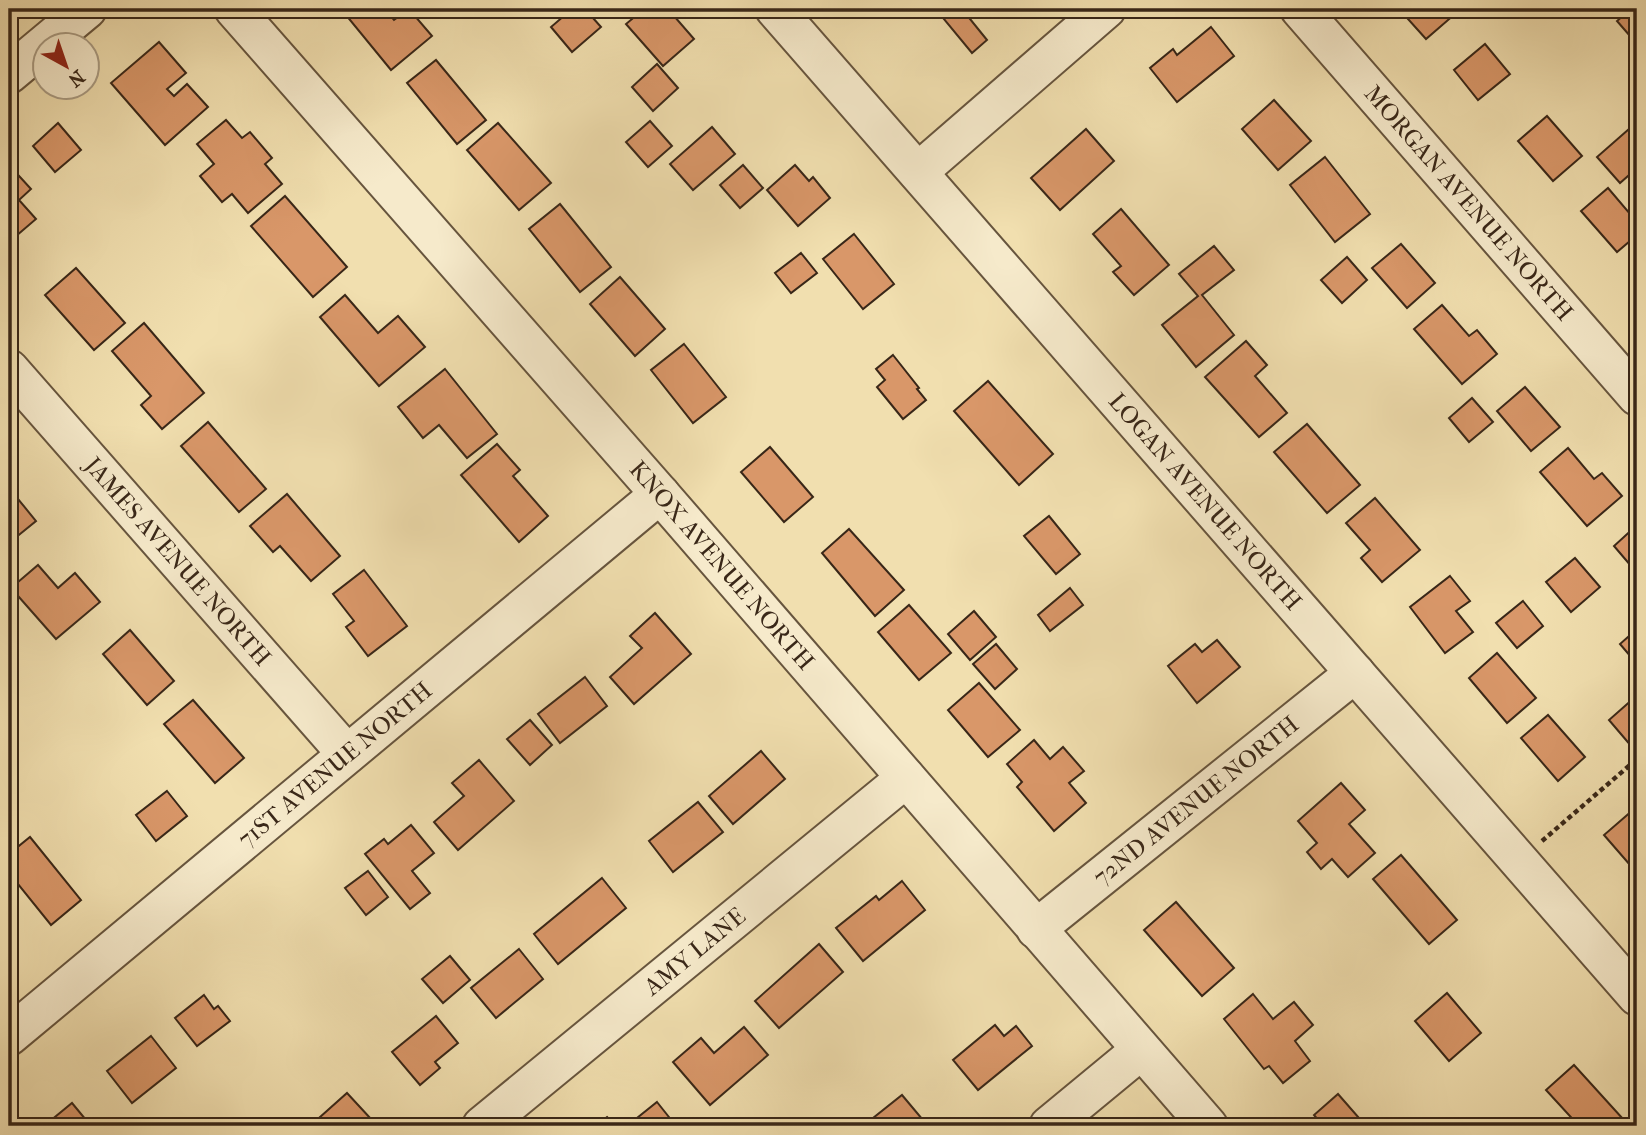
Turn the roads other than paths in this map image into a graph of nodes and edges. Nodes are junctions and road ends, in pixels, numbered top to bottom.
1 (87, 9) edge
2 (234, 9) edge
3 (775, 9) edge
4 (1106, 9) edge
5 (1300, 9) edge
6 (9, 74) edge
7 (918, 172) junction
8 (9, 369) edge
9 (1637, 396) edge
10 (660, 494) junction
11 (1355, 673) junction
12 (347, 754) junction
13 (906, 778) junction
14 (1036, 929) junction
15 (1637, 996) edge
16 (15, 1019) edge
17 (1141, 1050) junction
18 (482, 1126) edge
19 (1049, 1126) edge
20 (1208, 1126) edge

1 - 6 street
2 - 10 street, KNOX AVENUE NORTH
3 - 7 street, LOGAN AVENUE NORTH
4 - 7 street
5 - 9 street, MORGAN AVENUE NORTH
7 - 11 street, LOGAN AVENUE NORTH
8 - 12 street, JAMES AVENUE NORTH
10 - 12 street, 71ST AVENUE NORTH
10 - 13 street, KNOX AVENUE NORTH
11 - 14 street, 72ND AVENUE NORTH
11 - 15 street, LOGAN AVENUE NORTH
12 - 16 street, 71ST AVENUE NORTH
13 - 14 street, KNOX AVENUE NORTH
13 - 18 street, AMY LANE
14 - 17 street, KNOX AVENUE NORTH
17 - 19 street
17 - 20 street, KNOX AVENUE NORTH

